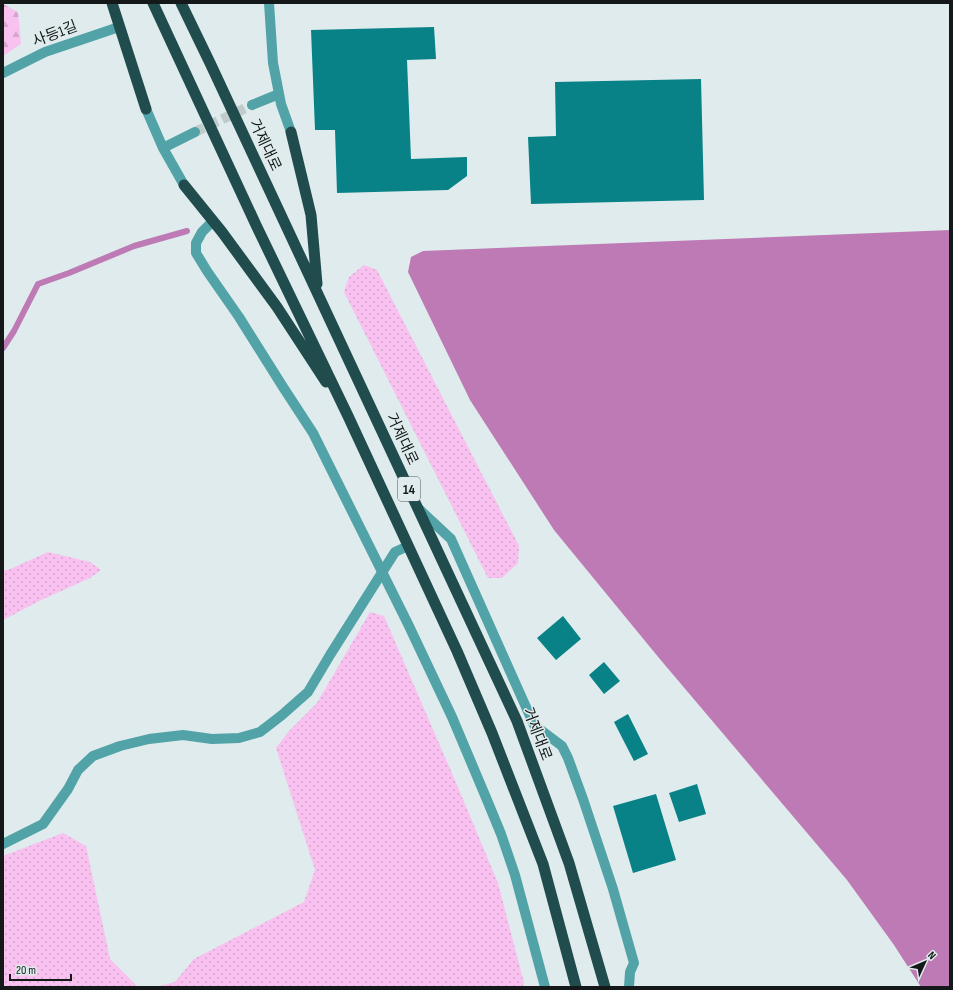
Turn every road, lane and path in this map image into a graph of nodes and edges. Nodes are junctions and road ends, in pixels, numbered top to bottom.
1 (112, 3) edge
2 (153, 3) edge
3 (181, 3) edge
4 (269, 3) edge
5 (119, 27) junction
6 (3, 73) edge
7 (279, 94) junction
8 (252, 105) tunnel mouth
9 (146, 109) joint
10 (195, 132) tunnel mouth
11 (291, 132) joint
12 (163, 148) junction
13 (184, 185) joint
14 (213, 221) junction
15 (318, 293) junction
16 (348, 416) junction
17 (418, 508) junction
18 (408, 546) junction
19 (382, 572) junction
20 (3, 844) edge
21 (545, 987) edge
22 (576, 987) edge
23 (605, 987) edge
24 (629, 987) edge

1 - 5 highway
2 - 16 highway, 14
3 - 15 highway, 거제대로 / 14
4 - 7 street
5 - 6 street, 사등1길
5 - 9 highway
7 - 8 street
7 - 11 street
9 - 12 street
10 - 12 street
11 - 15 highway
12 - 13 street
13 - 14 highway
14 - 16 highway
14 - 19 street
15 - 17 highway, 거제대로 / 14
16 - 18 highway, 14
17 - 23 highway, 거제대로 / 14
17 - 24 street
18 - 19 street
18 - 22 highway, 14
19 - 20 street
19 - 21 street

